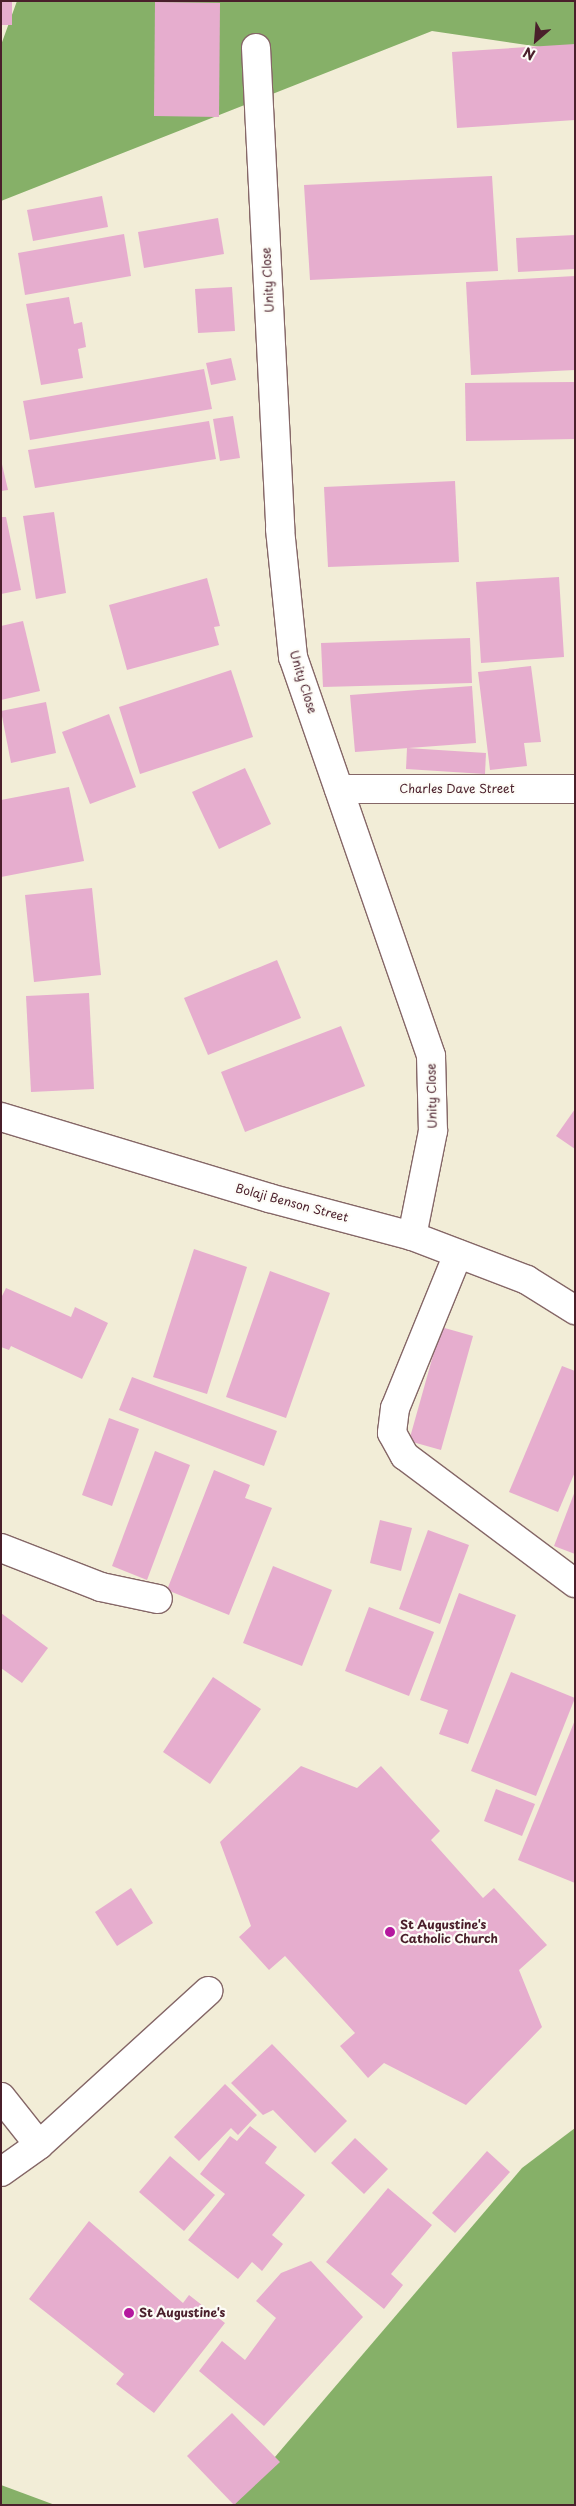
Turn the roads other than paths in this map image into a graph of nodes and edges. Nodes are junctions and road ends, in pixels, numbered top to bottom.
1 (256, 48) dead end
2 (339, 789) junction
3 (575, 789) edge
4 (1, 1118) edge
5 (412, 1236) junction
6 (458, 1254) junction
7 (575, 1310) edge
8 (1, 1548) edge
9 (575, 1583) edge
10 (158, 1599) dead end
11 (208, 1990) dead end
12 (1, 2097) edge
13 (39, 2145) junction
14 (1, 2172) edge

1 - 2 street, Unity Close
2 - 3 street, Charles Dave Street
2 - 5 street, Unity Close
4 - 5 street, Bolaji Benson Street
5 - 6 street, Bolaji Benson Street
6 - 7 street, Bolaji Benson Street
6 - 9 street
8 - 10 street
11 - 13 street
12 - 13 street
13 - 14 street

